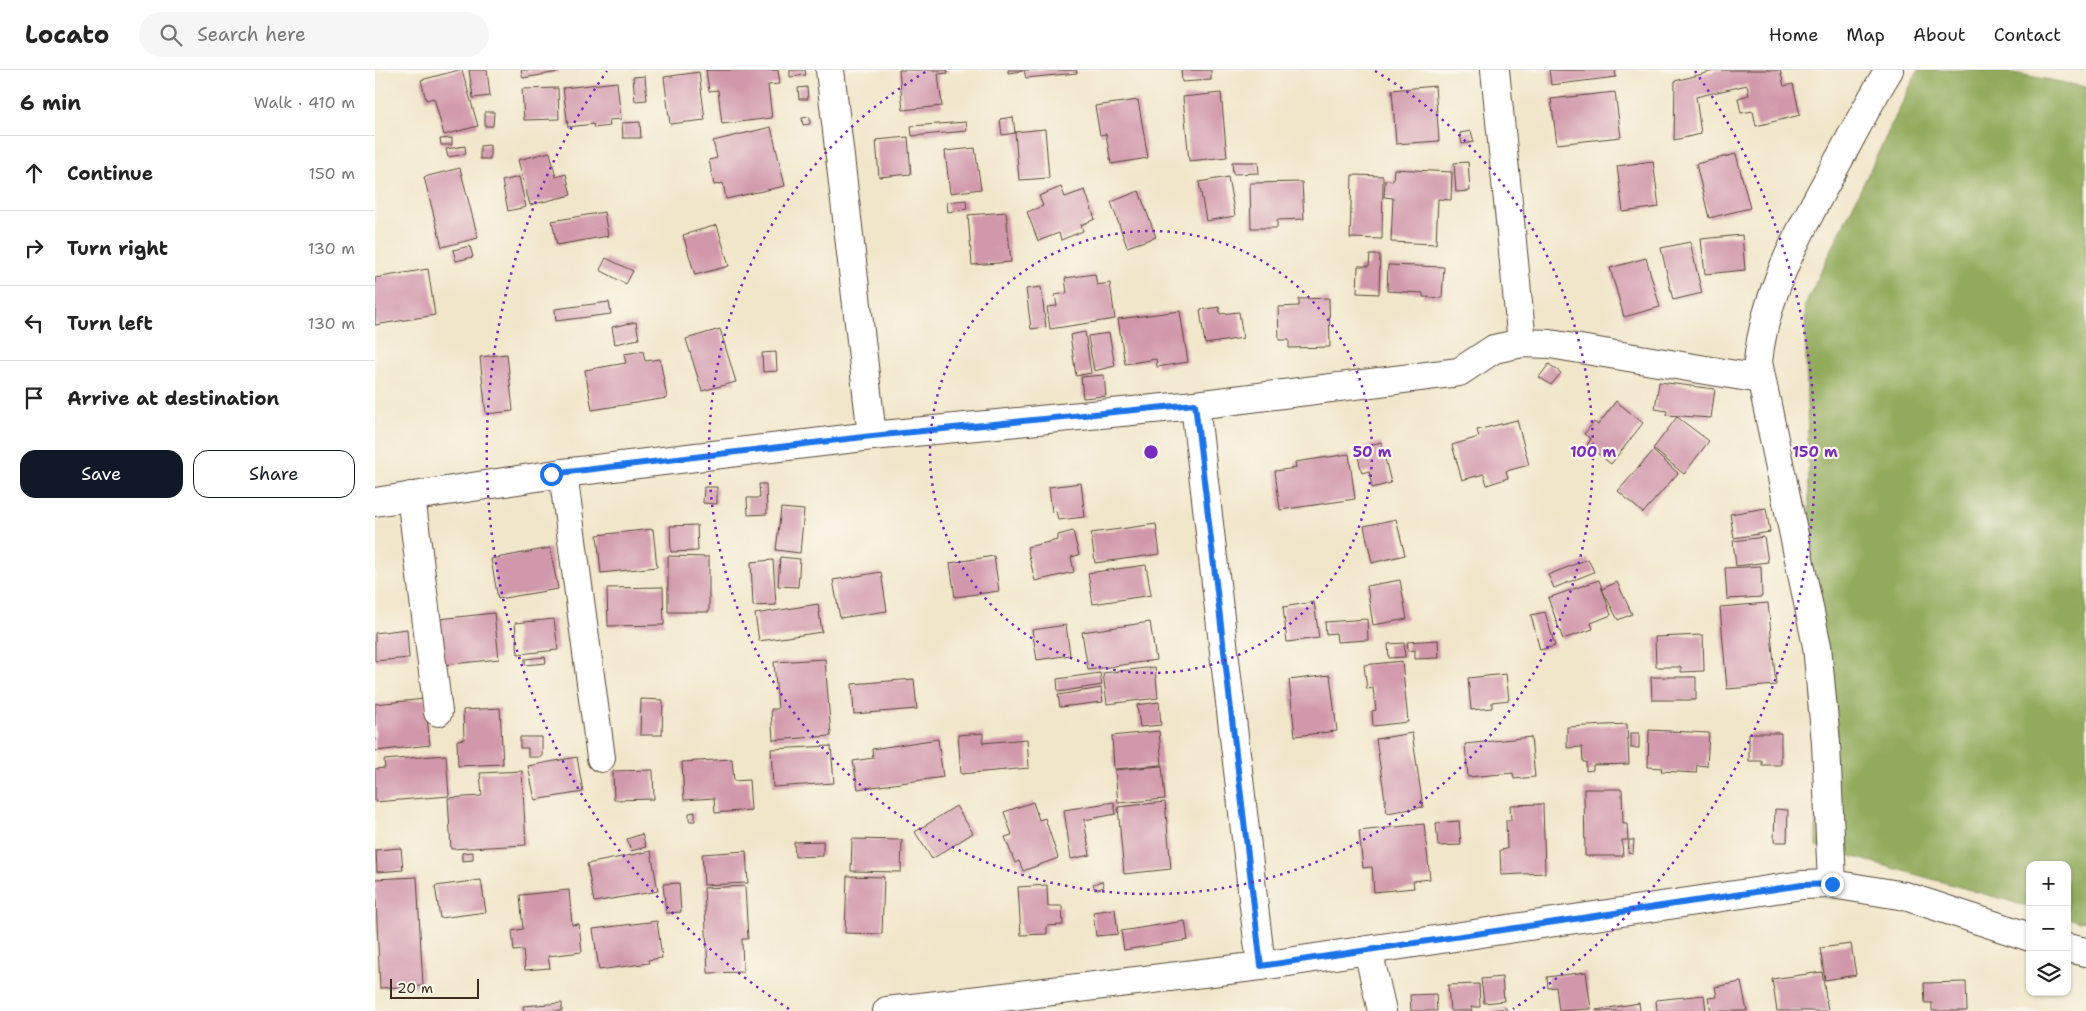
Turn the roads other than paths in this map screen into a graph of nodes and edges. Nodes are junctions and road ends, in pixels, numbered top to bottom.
1 (830, 70) edge
2 (1495, 70) edge
3 (1889, 70) edge
4 (1522, 343) junction
5 (1760, 379) junction
6 (1195, 404) junction
7 (872, 436) junction
8 (563, 473) junction
9 (411, 496) junction
10 (375, 502) edge
11 (438, 712) dead end
12 (601, 758) dead end
13 (1832, 884) junction
14 (2026, 936) edge
15 (2071, 949) edge
16 (1368, 950) junction
17 (2086, 952) edge
18 (1261, 966) junction
19 (887, 1011) edge
20 (1382, 1011) edge

1 - 7 street
2 - 4 street
3 - 5 street
4 - 5 street
4 - 6 street
5 - 13 street
6 - 7 street
6 - 18 street
7 - 8 street
8 - 9 street
8 - 12 street
9 - 10 street
9 - 11 street
13 - 14 street
13 - 16 street
15 - 17 street
16 - 18 street
16 - 20 street
18 - 19 street

